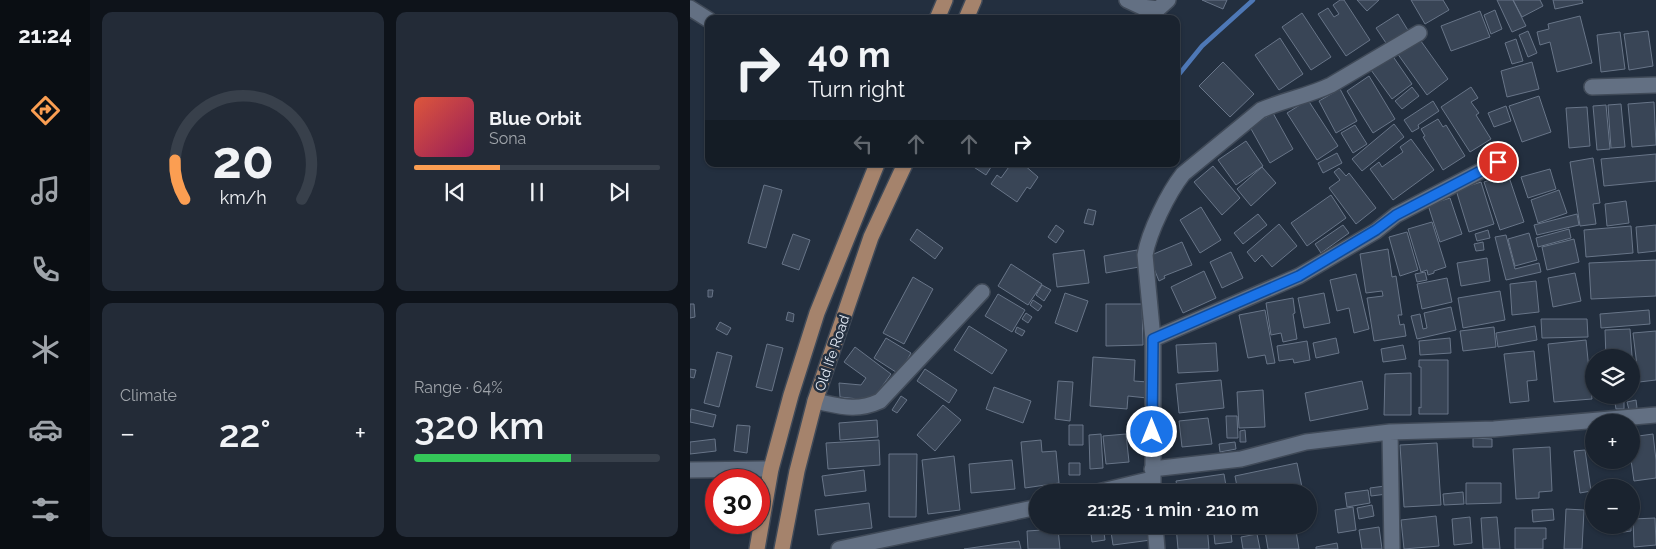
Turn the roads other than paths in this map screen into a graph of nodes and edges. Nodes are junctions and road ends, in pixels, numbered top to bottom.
1 (945, 0) edge
2 (974, 0) edge
3 (1127, 0) edge
4 (1168, 0) edge
5 (690, 8) edge
6 (939, 15) edge
7 (968, 15) edge
8 (705, 17) edge
9 (1419, 33) dead end
10 (1656, 85) edge
11 (1592, 86) dead end
12 (1498, 162) dead end
13 (877, 167) edge
14 (904, 167) edge
15 (982, 292) dead end
16 (1153, 339) junction
17 (815, 402) junction
18 (1656, 415) edge
19 (1390, 432) junction
20 (771, 469) junction
21 (690, 470) edge
22 (1153, 480) edge
23 (1135, 484) edge
24 (1029, 509) edge
25 (1156, 534) edge
26 (757, 549) edge
27 (782, 549) edge
28 (839, 549) edge
29 (1157, 549) edge
30 (1392, 549) edge

1 - 6 main road
2 - 7 main road
3 - 4 street
5 - 8 street
9 - 16 street
10 - 11 street
12 - 16 street
13 - 20 main road, Old Ife Road
14 - 17 main road, Old Ife Road
15 - 17 street
16 - 22 street
17 - 27 main road, Old Ife Road
18 - 19 street
19 - 22 street
19 - 30 street
20 - 21 street
20 - 26 main road, Old Ife Road
22 - 23 street
24 - 28 street
25 - 29 street

